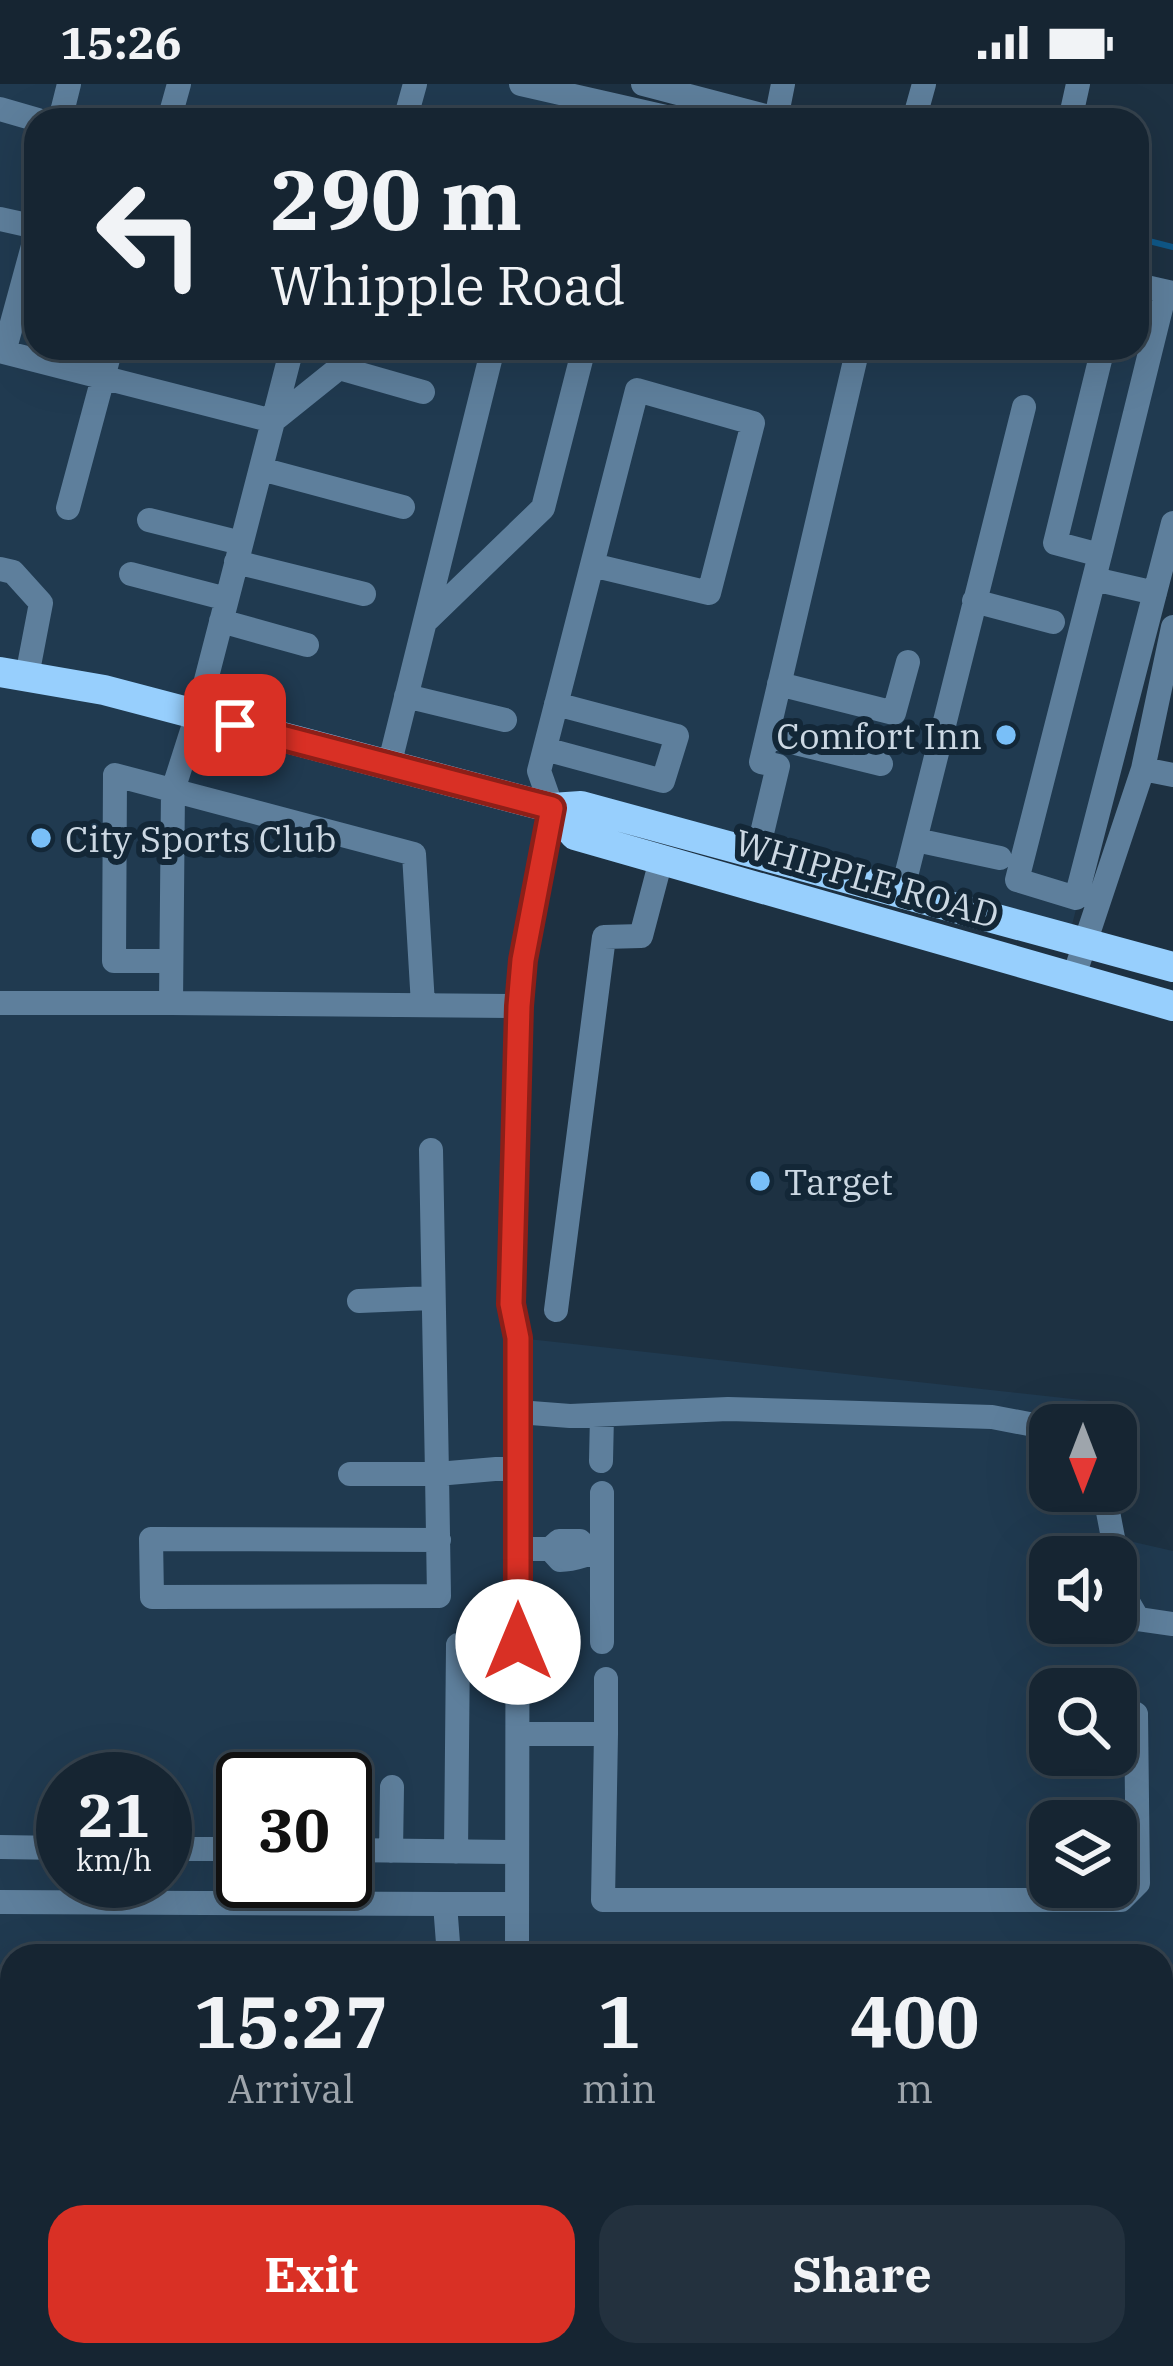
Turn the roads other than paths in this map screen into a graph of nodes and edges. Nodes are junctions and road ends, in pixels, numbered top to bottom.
1 (521, 84) edge
2 (643, 84) edge
3 (626, 108) edge
4 (736, 108) edge
5 (24, 274) edge
6 (1169, 292) edge
7 (2, 352) edge
8 (33, 360) edge
9 (108, 360) edge
10 (289, 360) edge
11 (490, 360) edge
12 (581, 360) edge
13 (855, 360) edge
14 (1100, 360) edge
15 (104, 378) junction
16 (423, 392) dead end
17 (1024, 407) dead end
18 (273, 421) junction
19 (261, 469) junction
20 (404, 507) dead end
21 (68, 508) dead end
22 (148, 520) dead end
23 (1173, 523) edge
24 (239, 553) junction
25 (592, 565) junction
26 (1097, 567) junction
27 (0, 569) edge
28 (131, 574) dead end
29 (1155, 592) junction
30 (364, 593) dead end
31 (974, 601) junction
32 (224, 610) junction
33 (1053, 622) dead end
34 (424, 623) junction
35 (1173, 627) edge
36 (307, 645) dead end
37 (908, 662) dead end
38 (14, 674) edge
39 (779, 684) junction
40 (406, 697) junction
41 (556, 704) junction
42 (197, 715) junction
43 (506, 720) dead end
44 (767, 736) junction
45 (545, 749) junction
46 (880, 764) dead end
47 (389, 766) junction
48 (1143, 769) junction
49 (1173, 775) edge
50 (172, 790) junction
51 (552, 808) junction
52 (916, 840) junction
53 (757, 854) junction
54 (1000, 858) dead end
55 (661, 860) junction
56 (1052, 891) junction
57 (902, 892) junction
58 (1041, 931) junction
59 (1083, 942) junction
60 (171, 961) junction
61 (1173, 967) edge
62 (1073, 979) junction
63 (0, 1003) edge
64 (171, 1003) junction
65 (423, 1005) junction
66 (519, 1006) junction
67 (1173, 1006) edge
68 (431, 1150) dead end
69 (432, 1298) junction
70 (359, 1301) dead end
71 (556, 1310) dead end
72 (518, 1412) junction
73 (602, 1414) junction
74 (1029, 1424) edge
75 (601, 1461) dead end
76 (518, 1467) junction
77 (350, 1474) dead end
78 (436, 1474) junction
79 (602, 1493) dead end
80 (1108, 1512) edge
81 (440, 1540) junction
82 (518, 1549) junction
83 (597, 1552) junction
84 (1173, 1624) edge
85 (602, 1642) dead end
86 (458, 1645) dead end
87 (606, 1679) dead end
88 (518, 1734) junction
89 (606, 1734) junction
90 (1137, 1776) edge
91 (392, 1787) dead end
92 (0, 1847) edge
93 (36, 1847) edge
94 (372, 1851) edge
95 (391, 1851) junction
96 (456, 1852) junction
97 (517, 1852) junction
98 (216, 1901) edge
99 (0, 1902) edge
100 (372, 1902) edge
101 (445, 1904) junction
102 (517, 1904) junction
103 (448, 1944) edge
104 (517, 1944) edge

1 - 3 street
2 - 4 street
5 - 7 street
6 - 26 street
8 - 15 street
9 - 15 street
10 - 18 street
11 - 34 street
12 - 34 street
13 - 39 street
14 - 26 street
15 - 18 street
15 - 21 street
16 - 18 street
17 - 31 street
18 - 19 street
19 - 20 street
19 - 24 street
22 - 24 street
23 - 29 street
24 - 30 street
24 - 32 street
25 - 25 street
25 - 41 street
26 - 29 street
26 - 56 street
27 - 38 street
28 - 32 street
29 - 56 street
31 - 33 street
31 - 52 street
32 - 36 street
32 - 42 street
34 - 40 street
35 - 48 street
37 - 39 street
38 - 42 main road, WHIPPLE ROAD
39 - 44 street
40 - 43 street
40 - 47 street
41 - 45 street
41 - 45 street
42 - 47 main road, WHIPPLE ROAD
42 - 50 street
44 - 46 street
44 - 53 street
45 - 51 street
47 - 51 main road, WHIPPLE ROAD
48 - 49 street
48 - 59 street
50 - 60 street
50 - 60 street
50 - 65 street
51 - 53 main road, WHIPPLE ROAD
51 - 55 main road, WHIPPLE ROAD
51 - 66 street
52 - 54 street
52 - 57 street
53 - 57 main road, WHIPPLE ROAD
55 - 62 main road, WHIPPLE ROAD
55 - 71 street
56 - 58 street
57 - 58 main road, WHIPPLE ROAD
58 - 59 main road, WHIPPLE ROAD
59 - 61 main road, WHIPPLE ROAD
59 - 62 street
60 - 64 street
62 - 67 main road, WHIPPLE ROAD
63 - 64 street
64 - 65 street
65 - 66 street
66 - 72 street
68 - 69 street
69 - 70 street
69 - 78 street
72 - 73 street
72 - 76 street
73 - 74 street
73 - 75 street
76 - 78 street
76 - 82 street
77 - 78 street
78 - 81 street
79 - 83 street
80 - 84 street
81 - 81 street
82 - 83 street
82 - 88 street
83 - 85 street
86 - 96 street
87 - 89 street
88 - 89 street
88 - 97 street
89 - 90 street
91 - 95 street
92 - 93 street
94 - 95 street
95 - 96 street
96 - 97 street
97 - 102 street
98 - 99 street
100 - 101 street
101 - 102 street
101 - 103 street
102 - 104 street

